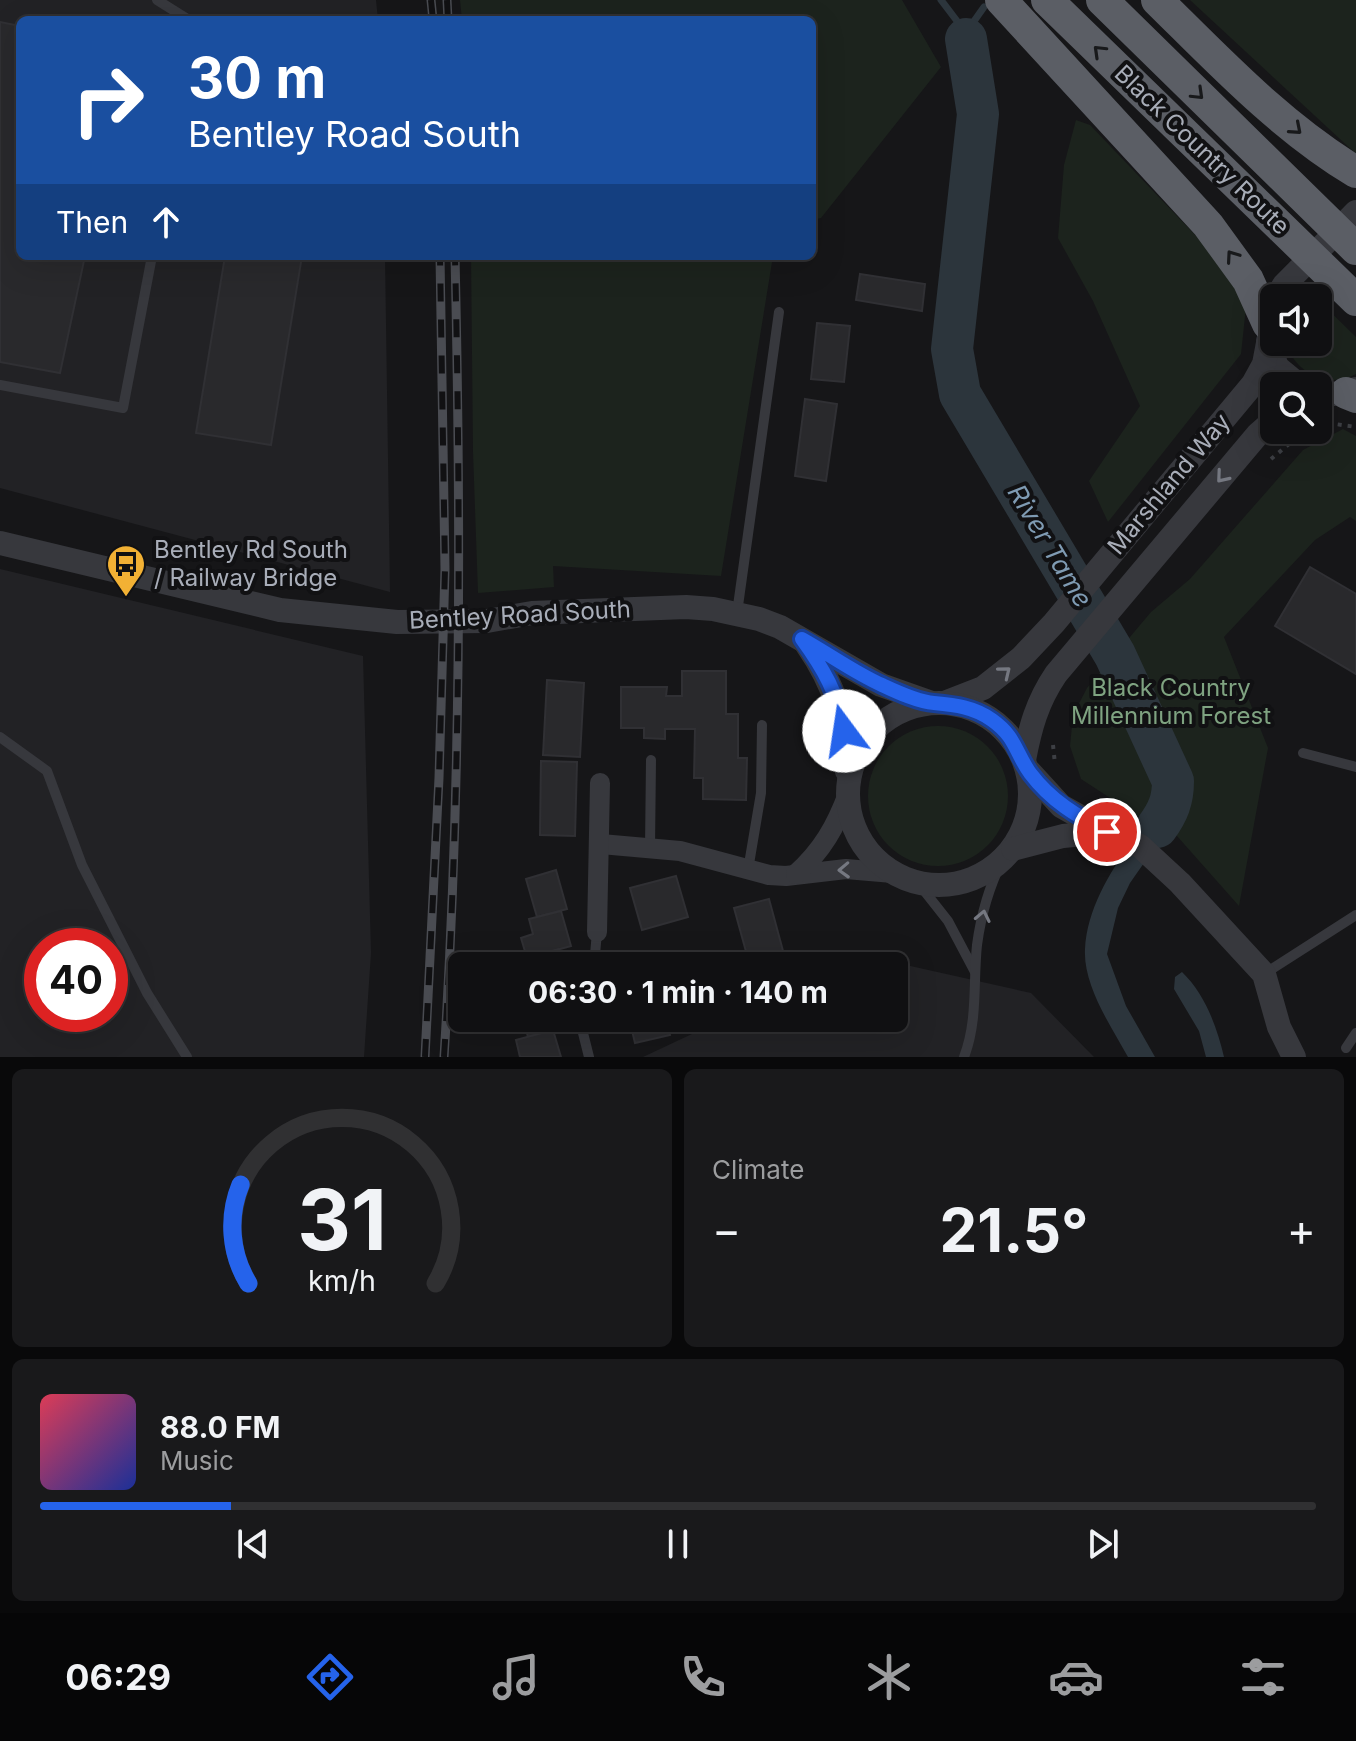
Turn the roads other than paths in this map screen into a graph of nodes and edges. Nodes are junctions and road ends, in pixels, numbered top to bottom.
1 (157, 0) edge
2 (1001, 0) edge
3 (1047, 0) edge
4 (1102, 0) edge
5 (1157, 0) edge
6 (183, 16) edge
7 (1356, 172) edge
8 (1356, 212) edge
9 (1356, 249) edge
10 (151, 260) edge
11 (1290, 284) edge
12 (1260, 298) edge
13 (1356, 300) edge
14 (779, 312) dead end
15 (1265, 356) edge
16 (0, 385) edge
17 (1260, 432) edge
18 (0, 543) edge
19 (737, 613) junction
20 (802, 639) junction
21 (938, 703) junction
22 (762, 725) dead end
23 (0, 737) edge
24 (1303, 753) dead end
25 (651, 760) dead end
26 (1026, 765) junction
27 (1356, 767) edge
28 (600, 783) dead end
29 (848, 792) junction
30 (1111, 833) junction
31 (601, 844) junction
32 (650, 848) junction
33 (1008, 855) junction
34 (748, 870) junction
35 (893, 873) junction
36 (796, 874) junction
37 (918, 883) junction
38 (1356, 915) edge
39 (597, 932) joint
40 (595, 952) edge
41 (976, 974) junction
42 (1264, 974) junction
43 (583, 1032) edge
44 (1356, 1033) edge
45 (1346, 1048) dead end
46 (187, 1057) edge
47 (589, 1057) edge
48 (964, 1057) edge
49 (1294, 1057) edge

1 - 6 lane
12 -> 2 highway
13 -> 3 highway, Black Country Route
4 -> 9 highway, Black Country Route
5 -> 7 highway
8 - 11 street
10 - 16 lane
14 - 19 lane
21 -> 15 street, Marshland Way
17 -> 26 street, Marshland Way
18 - 19 street, Bentley Road South
19 - 20 street, Bentley Road South
20 - 21 street, Bentley Road South
20 - 29 street
21 - 26 street
21 - 29 street
22 - 34 lane
23 - 46 lane
24 - 27 lane
25 - 32 lane
26 - 30 street
26 - 33 street
28 - 31 street
29 - 35 street
29 - 36 street
30 - 33 street
30 - 42 street
31 - 32 street
31 - 39 street
32 - 34 street
33 - 37 street
41 -> 33 lane
34 - 36 street
35 -> 36 street
35 - 37 street
37 - 41 lane
38 - 42 lane
39 - 40 lane
41 - 48 lane
42 - 49 street
43 - 47 lane
44 - 45 lane

